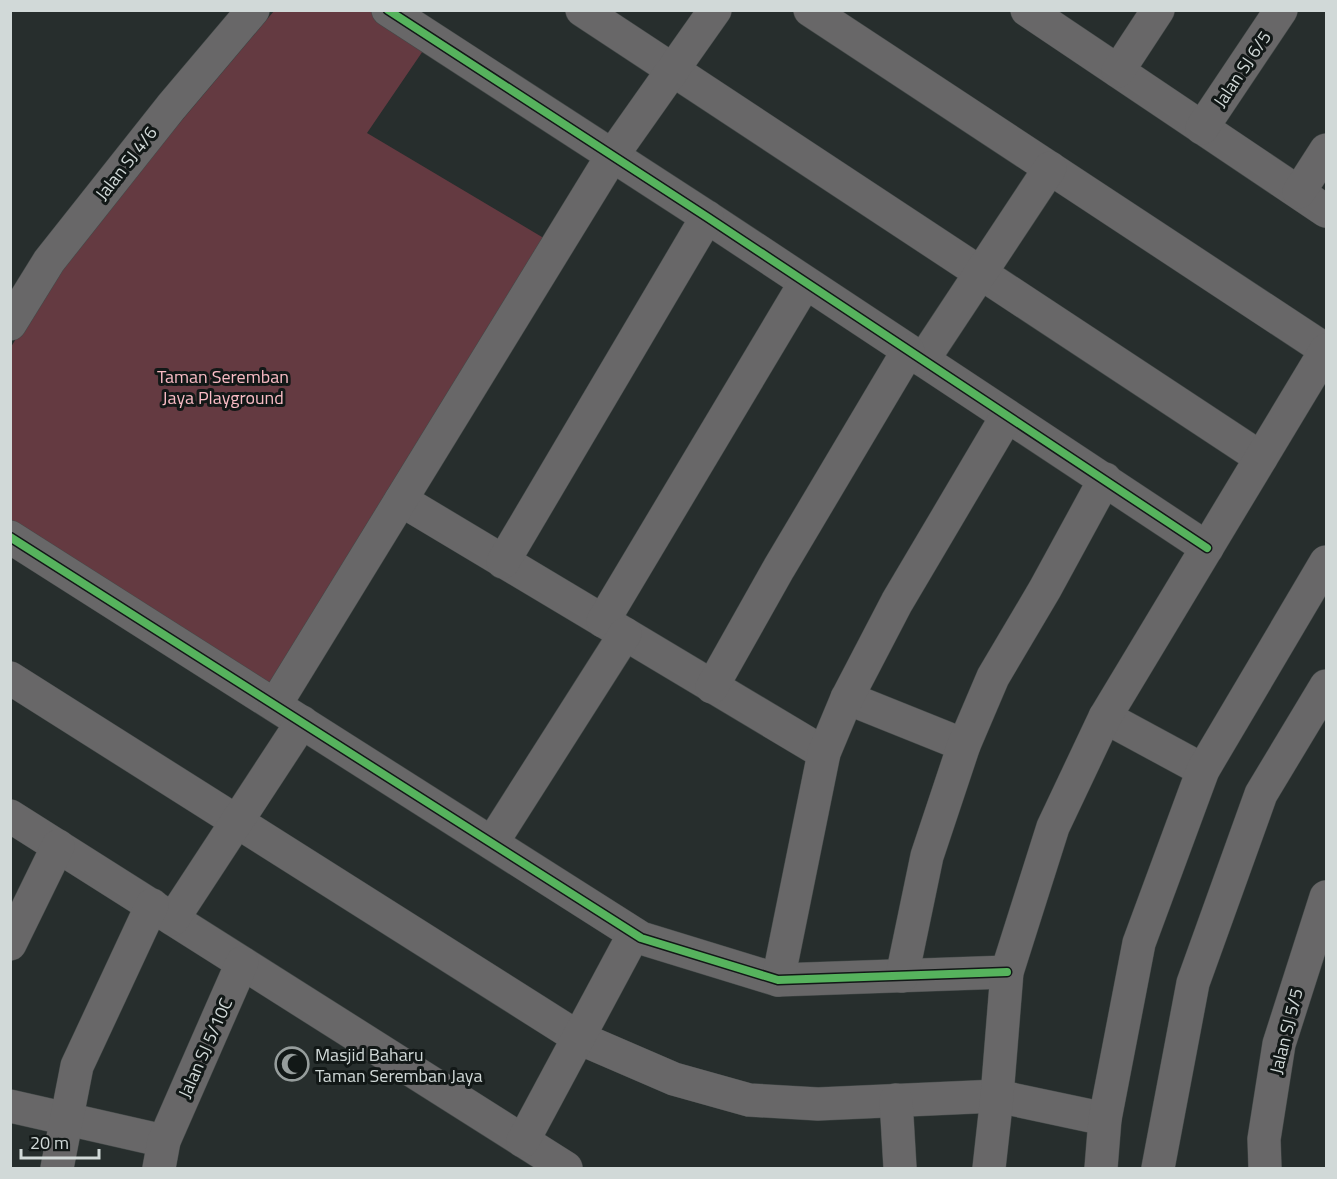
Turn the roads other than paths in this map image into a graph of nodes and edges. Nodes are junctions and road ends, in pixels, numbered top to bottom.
1 (254, 10) edge
2 (388, 10) edge
3 (582, 10) edge
4 (715, 10) edge
5 (810, 10) edge
6 (1027, 10) edge
7 (1158, 10) edge
8 (1281, 10) edge
9 (672, 71) junction
10 (1118, 71) junction
11 (1202, 128) junction
12 (1326, 150) edge
13 (612, 156) junction
14 (1050, 168) junction
15 (1299, 192) junction
16 (1326, 211) edge
17 (707, 217) junction
18 (981, 274) junction
19 (805, 283) junction
20 (10, 324) edge
21 (1326, 350) edge
22 (915, 356) junction
23 (1007, 416) junction
24 (1261, 458) junction
25 (1105, 479) junction
26 (400, 500) junction
27 (10, 537) edge
28 (1207, 548) junction
29 (503, 562) junction
30 (1326, 562) edge
31 (614, 628) junction
32 (10, 678) edge
33 (1326, 686) edge
34 (712, 687) junction
35 (847, 698) junction
36 (275, 705) junction
37 (1105, 717) junction
38 (302, 722) junction
39 (964, 745) junction
40 (824, 753) junction
41 (1203, 770) junction
42 (10, 816) edge
43 (237, 821) junction
44 (492, 843) junction
45 (58, 846) junction
46 (1326, 900) edge
47 (163, 912) junction
48 (634, 934) junction
49 (10, 944) edge
50 (242, 963) junction
51 (1007, 972) junction
52 (902, 976) junction
53 (778, 980) junction
54 (579, 1038) junction
55 (997, 1096) junction
56 (896, 1100) junction
57 (10, 1106) edge
58 (67, 1118) junction
59 (1105, 1119) junction
60 (162, 1155) edge
61 (538, 1158) edge
62 (57, 1168) edge
63 (900, 1168) edge
64 (989, 1168) edge
65 (1101, 1168) edge
66 (1158, 1168) edge
67 (1265, 1168) edge

1 - 20 street, Jalan SJ 4/6
2 - 13 street
3 - 9 street
4 - 9 street
5 - 14 street
6 - 10 street
7 - 10 street
8 - 11 street, Jalan SJ 6/5
9 - 13 street
9 - 18 street
10 - 11 street
11 - 15 street
12 - 15 street
13 - 17 street
13 - 26 street
14 - 18 street
14 - 21 street
15 - 16 street
17 - 19 street
17 - 29 street
18 - 22 street
18 - 24 street
19 - 22 street
19 - 31 street
21 - 24 street
22 - 23 street
22 - 34 street
23 - 25 street
23 - 35 street
24 - 28 street
25 - 28 street
25 - 39 street
26 - 29 street
26 - 36 street
27 - 36 street
28 - 37 street
29 - 31 street
30 - 41 street
31 - 34 street
31 - 44 street
32 - 43 street
33 - 66 street
34 - 40 street
35 - 39 street
35 - 40 street
36 - 38 street
37 - 41 street
37 - 51 street
38 - 43 street
38 - 44 street
39 - 52 street
40 - 53 street
41 - 59 street
42 - 45 street
43 - 47 street
43 - 54 street
44 - 48 street
45 - 47 street
45 - 49 street
46 - 67 street, Jalan SJ 5/5
47 - 50 street
47 - 58 street
48 - 53 street
48 - 54 street
50 - 60 street, Jalan SJ 5/10C
50 - 61 street
51 - 52 street
51 - 55 street
52 - 53 street
54 - 56 street
54 - 61 street
55 - 56 street
55 - 59 street
55 - 64 street
56 - 63 street
57 - 58 street
58 - 60 street
58 - 62 street
59 - 65 street

